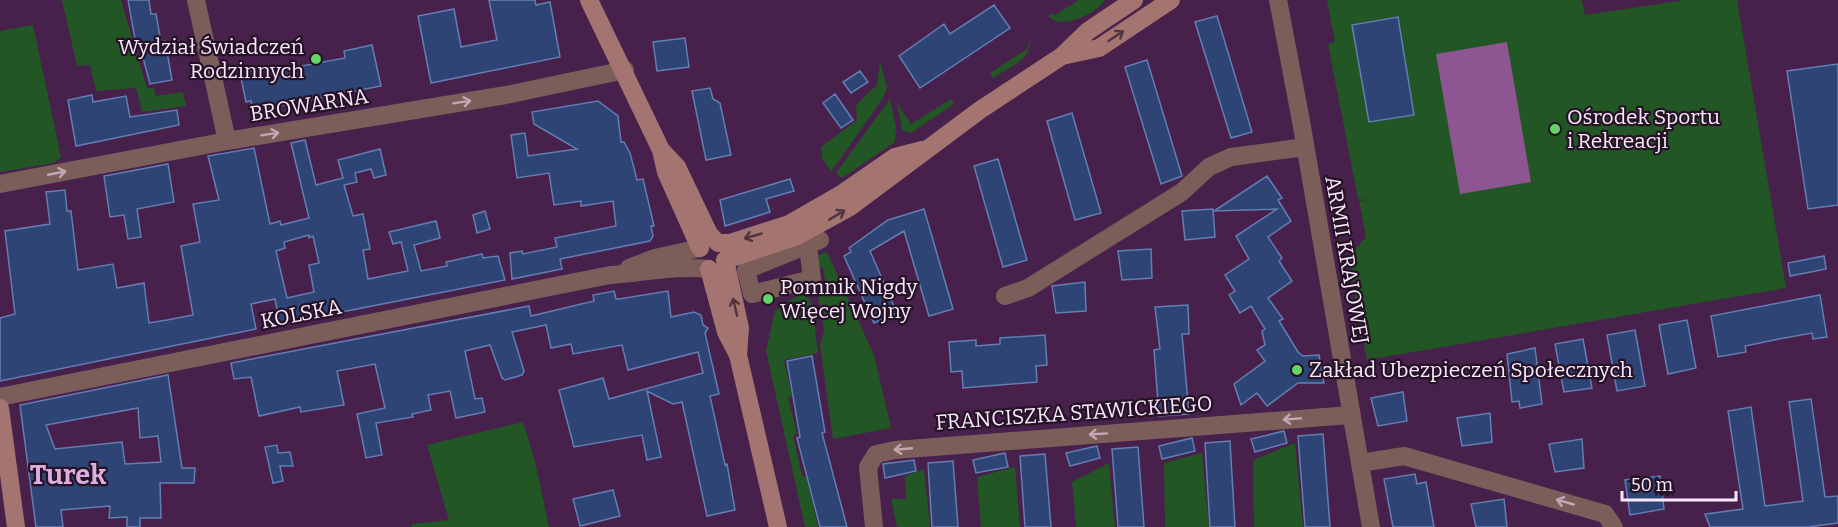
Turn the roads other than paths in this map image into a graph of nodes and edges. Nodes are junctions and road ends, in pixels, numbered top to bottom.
1 (196, 0) edge
2 (589, 0) edge
3 (1134, 0) edge
4 (1171, 0) edge
5 (1278, 0) edge
6 (1062, 56) junction
7 (625, 70) junction
8 (227, 141) junction
9 (1305, 147) junction
10 (661, 150) junction
11 (0, 184) edge
12 (700, 248) junction
13 (717, 257) junction
14 (610, 275) junction
15 (1005, 296) dead end
16 (0, 397) edge
17 (0, 408) edge
18 (1350, 415) junction
19 (1360, 463) junction
20 (16, 527) edge
21 (778, 527) edge
22 (874, 527) edge
23 (1371, 527) edge
24 (1614, 527) edge

1 - 8 street
2 - 7 street
3 - 6 street
6 -> 4 street
5 - 9 street, ARMII KRAJOWEJ
6 - 13 street
8 -> 7 street, BROWARNA
7 - 10 street
11 -> 8 street, BROWARNA
9 - 15 street
9 - 18 street, ARMII KRAJOWEJ
10 - 12 street
10 - 13 street
12 - 13 street
12 - 14 street, KOLSKA
13 - 14 street, KOLSKA
13 - 21 street
14 - 16 street, KOLSKA
17 - 20 street
18 - 19 street, ARMII KRAJOWEJ
18 -> 22 street, FRANCISZKA STAWICKIEGO
19 - 23 street, ARMII KRAJOWEJ
24 -> 19 street

